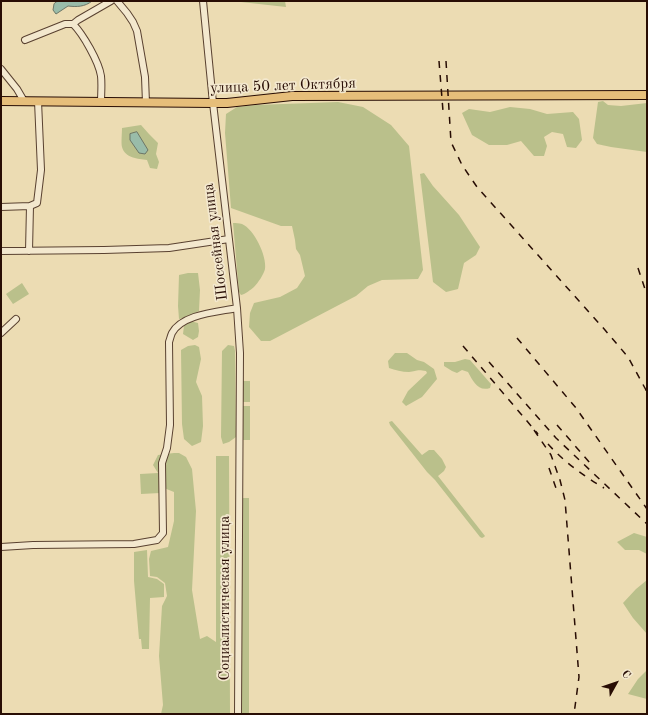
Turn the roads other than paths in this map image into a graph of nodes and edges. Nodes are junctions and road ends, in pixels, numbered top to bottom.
1 (111, 1) edge
2 (117, 1) edge
3 (203, 1) edge
4 (73, 24) junction
5 (25, 40) dead end
6 (1, 70) edge
7 (647, 95) edge
8 (1, 101) edge
9 (24, 101) junction
10 (38, 101) junction
11 (101, 102) junction
12 (146, 103) junction
13 (213, 103) junction
14 (30, 206) junction
15 (1, 207) edge
16 (229, 239) junction
17 (1, 251) edge
18 (29, 251) junction
19 (237, 308) junction
20 (16, 319) dead end
21 (1, 333) edge
22 (238, 482) joint
23 (1, 547) edge
24 (238, 714) edge

1 - 4 street
2 - 12 street
3 - 13 street, Шоссейная улица
4 - 5 street
4 - 11 street
6 - 9 street
7 - 13 main road, улица 50 лет Октября
8 - 9 main road, улица 50 лет Октября
9 - 10 main road, улица 50 лет Октября
10 - 11 main road, улица 50 лет Октября
10 - 14 street
11 - 12 main road, улица 50 лет Октября
12 - 13 main road, улица 50 лет Октября
13 - 16 street, Шоссейная улица
14 - 15 street
14 - 18 street
16 - 18 street
16 - 19 street, Шоссейная улица
17 - 18 street
19 - 22 street, Шоссейная улица
19 - 23 street
20 - 21 street
22 - 24 street, Социалистическая улица

